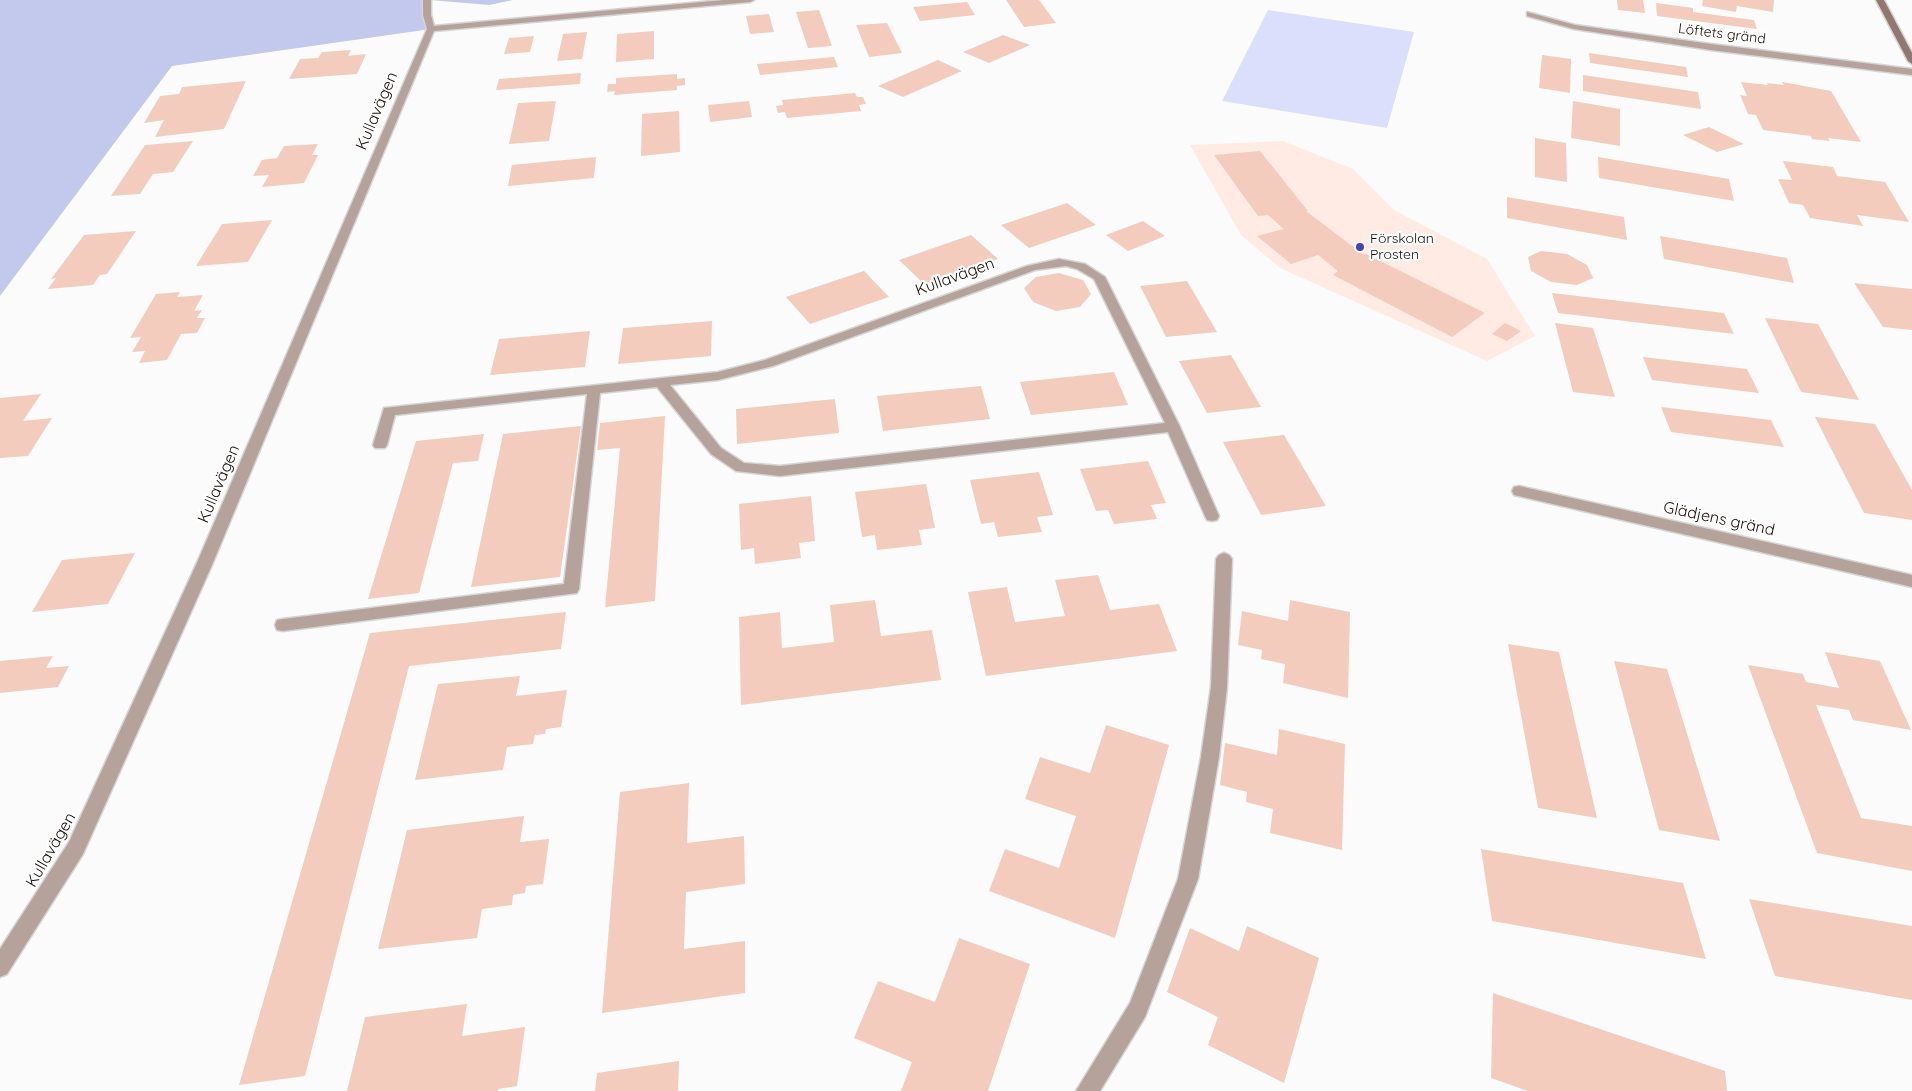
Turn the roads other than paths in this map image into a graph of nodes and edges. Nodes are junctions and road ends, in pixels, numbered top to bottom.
1 (427, 0) edge
2 (750, 0) edge
3 (1880, 0) edge
4 (1530, 14) dead end
5 (431, 29) junction
6 (1912, 61) edge
7 (1912, 72) edge
8 (660, 382) junction
9 (594, 389) junction
10 (1173, 428) junction
11 (380, 446) dead end
12 (1519, 491) dead end
13 (1212, 516) dead end
14 (1224, 559) dead end
15 (1912, 581) edge
16 (283, 625) dead end
17 (0, 967) edge
18 (1086, 1091) edge

1 - 5 street
2 - 5 street
3 - 6 street
4 - 7 street, Löftets gränd
5 - 17 street, Kullavägen
8 - 9 street, Kullavägen
8 - 10 street
8 - 10 street, Kullavägen
9 - 11 street, Kullavägen
9 - 16 street
10 - 13 street, Kullavägen
12 - 15 street, Glädjens gränd
14 - 18 street

